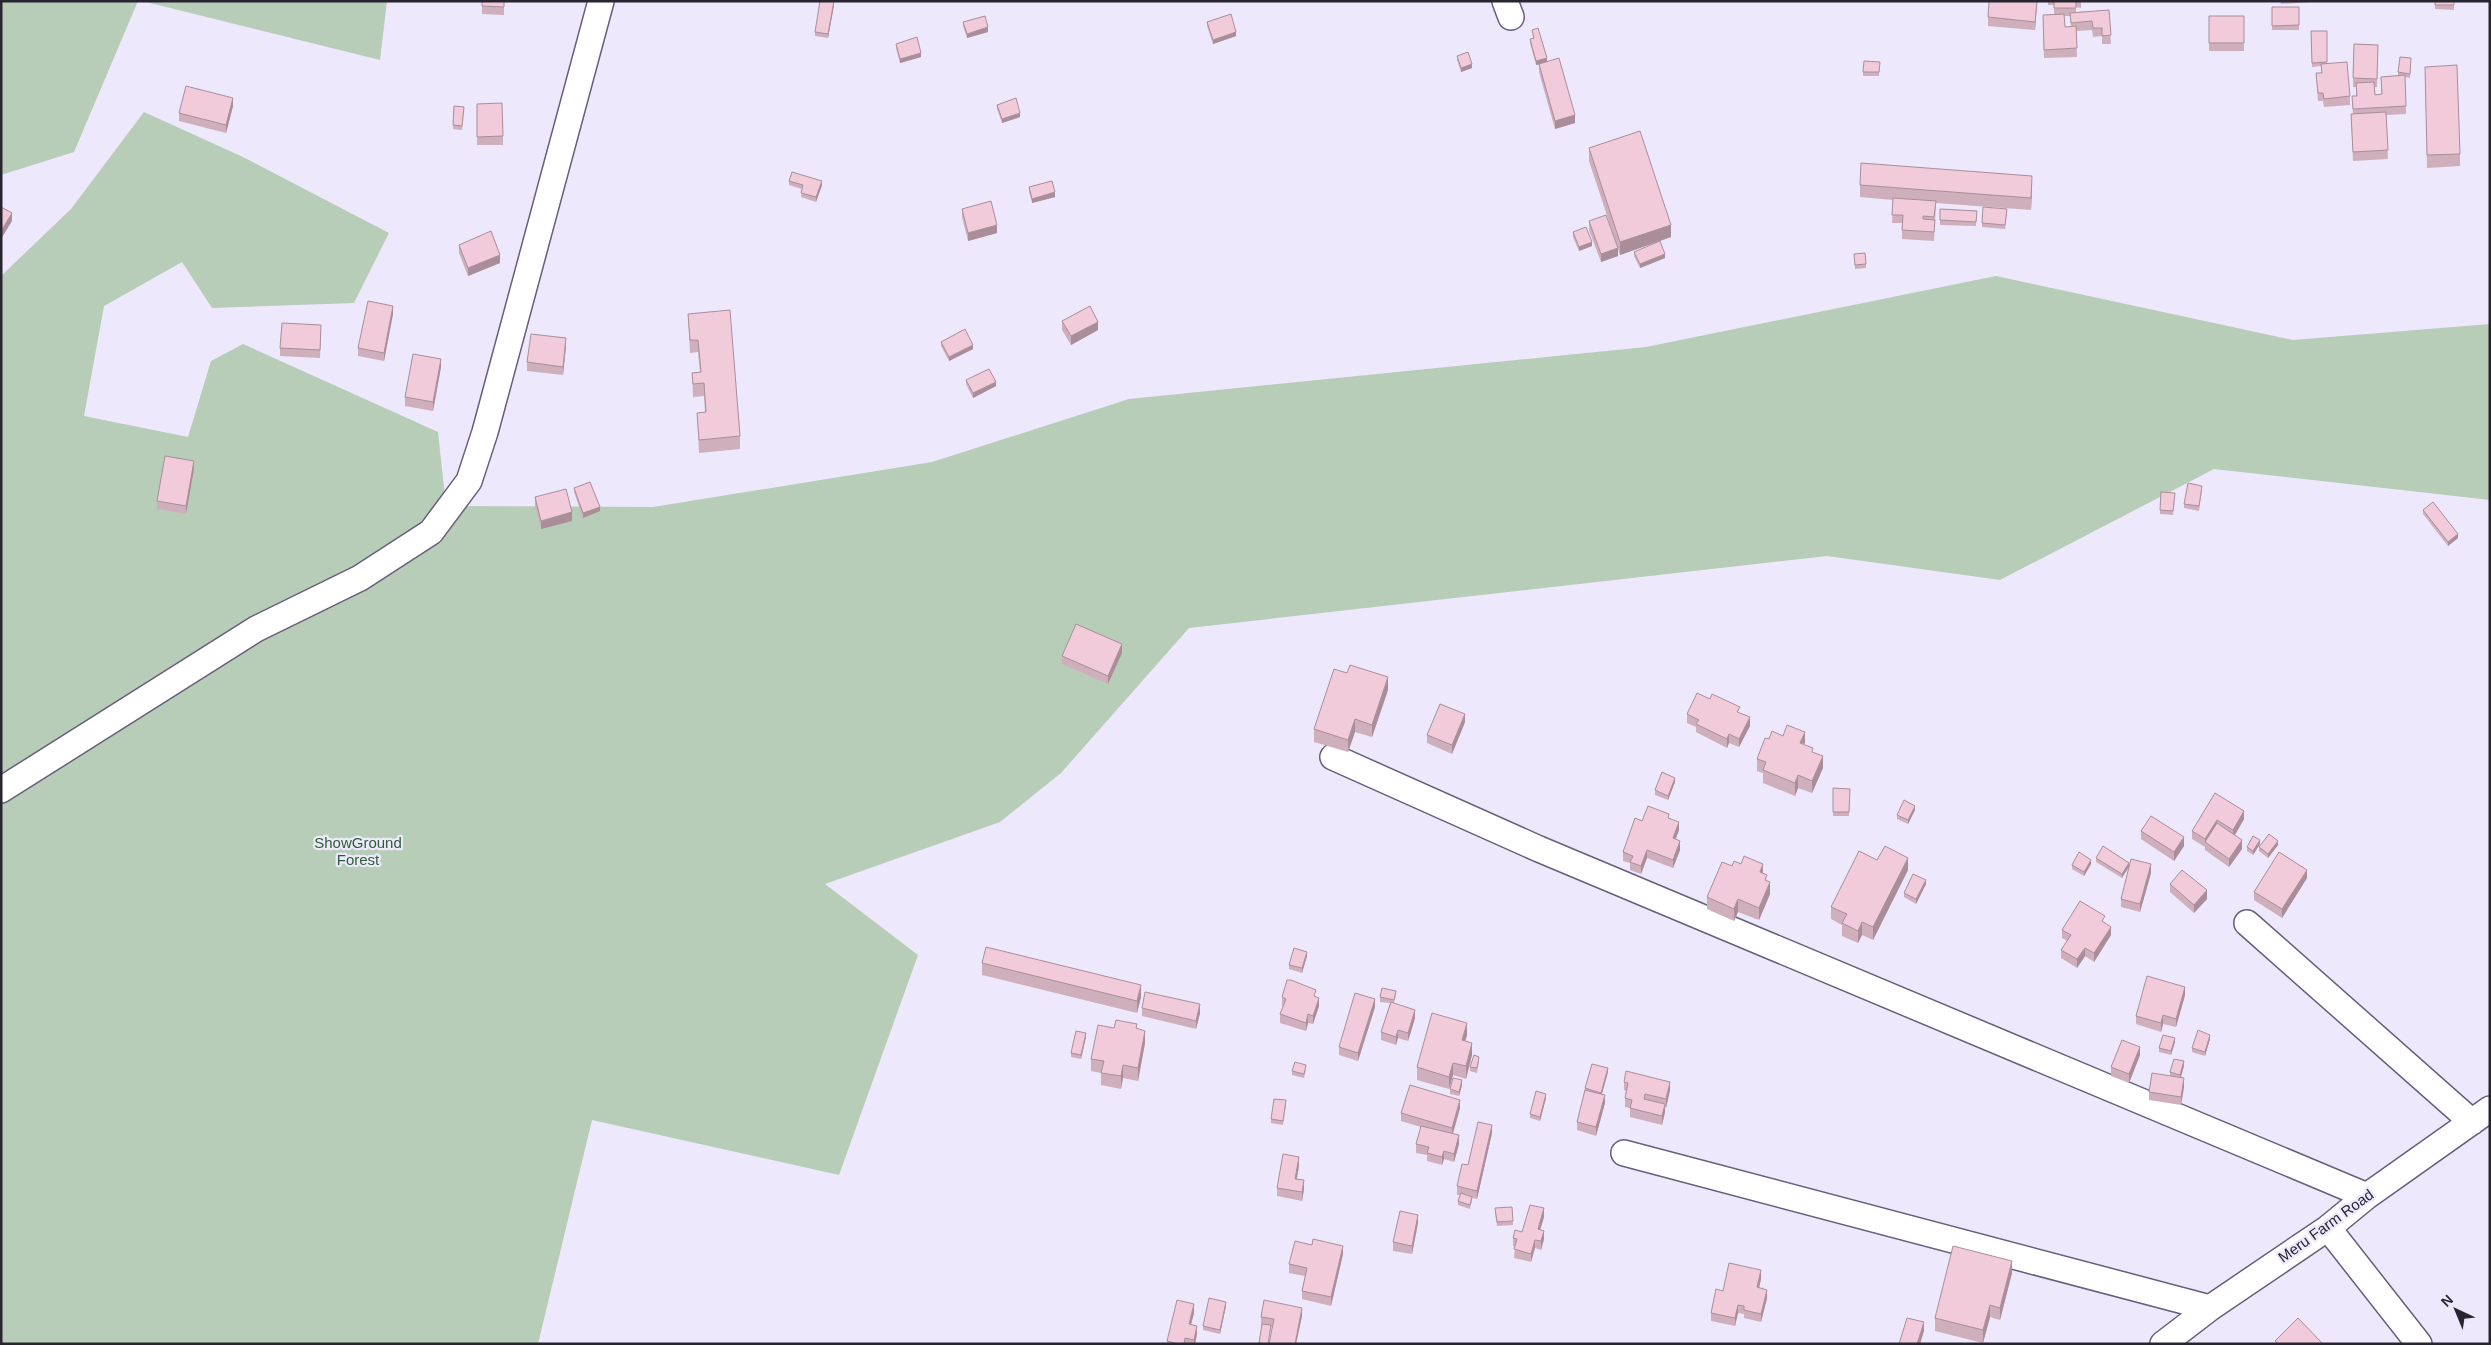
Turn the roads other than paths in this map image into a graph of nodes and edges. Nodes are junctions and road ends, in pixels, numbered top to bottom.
1 (601, 1) edge
2 (1333, 757) dead end
3 (1, 790) edge
4 (2247, 923) dead end
5 (2481, 1115) edge
6 (1624, 1153) dead end
7 (2367, 1196) junction
8 (2328, 1228) junction
9 (2210, 1308) junction
10 (2163, 1344) edge
11 (2419, 1344) edge

1 - 3 street
2 - 7 street
4 - 5 street
5 - 7 street, Meru Farm Road
6 - 9 street
7 - 8 street, Meru Farm Road
8 - 9 street, Meru Farm Road
8 - 11 street
9 - 10 street, Meru Farm Road

